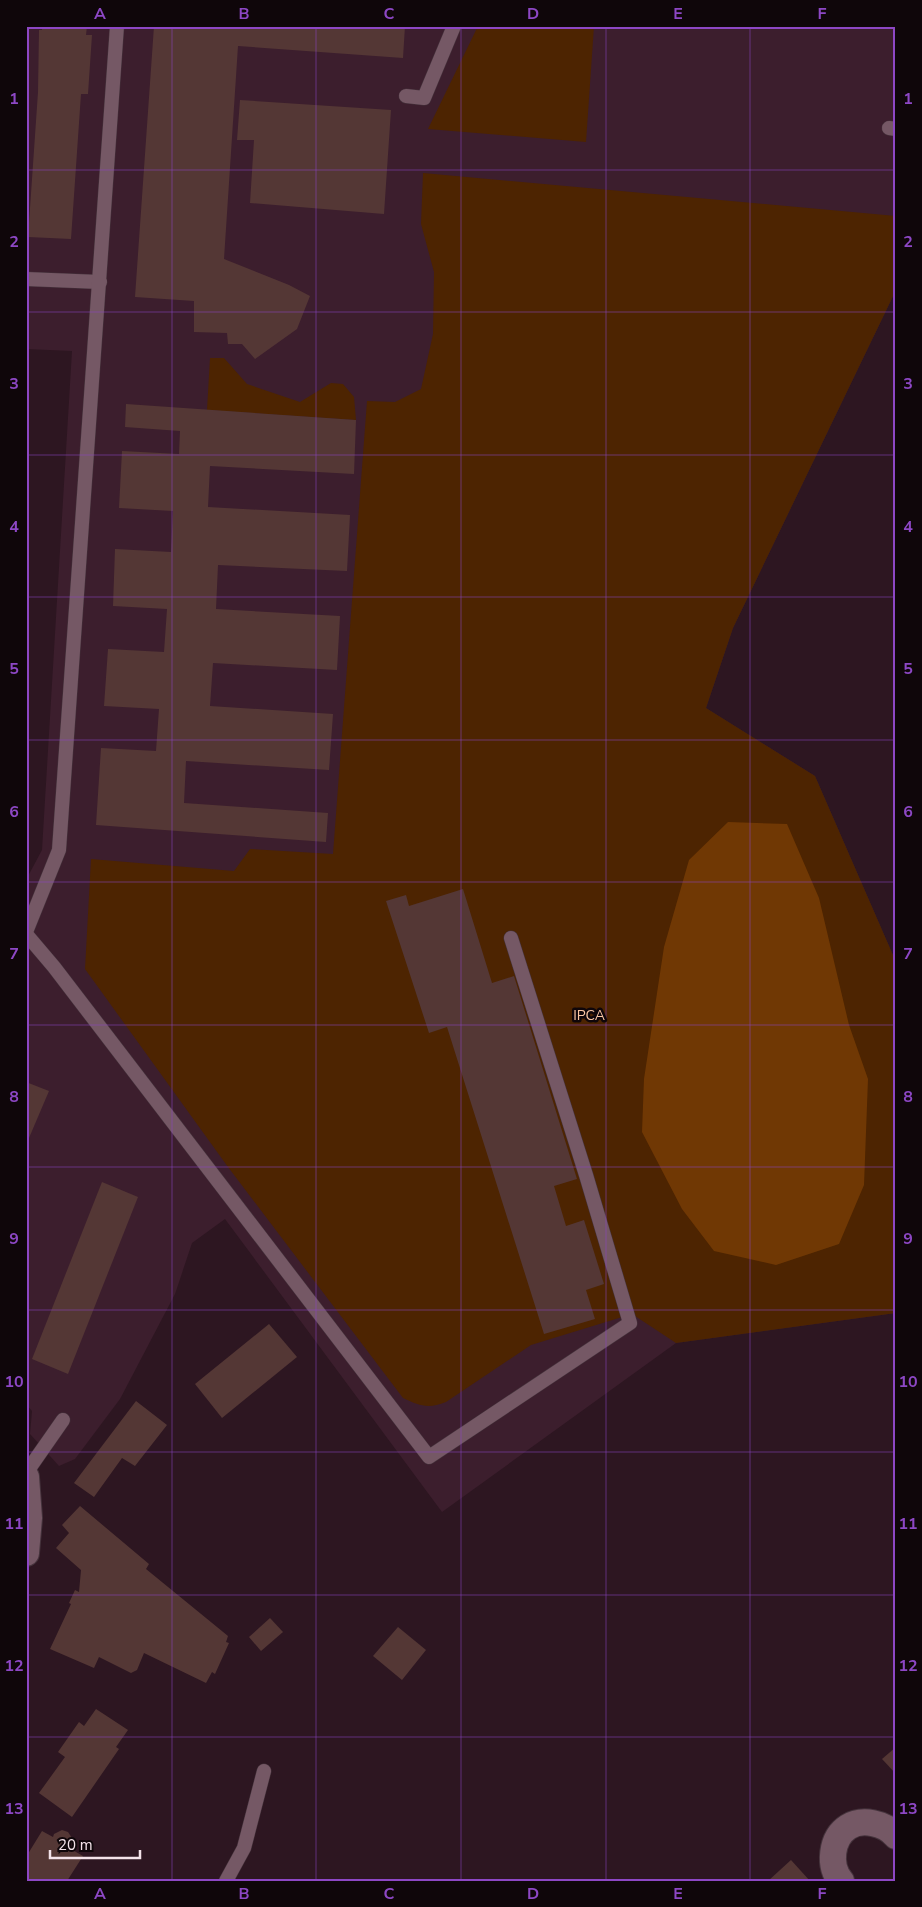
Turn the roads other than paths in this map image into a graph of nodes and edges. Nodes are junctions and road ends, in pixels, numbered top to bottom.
1 (117, 26) edge
2 (454, 26) edge
3 (406, 96) dead end
4 (26, 279) edge
5 (100, 282) junction
6 (26, 933) edge
7 (511, 938) dead end
8 (64, 1420) dead end
9 (26, 1475) edge
10 (26, 1546) edge
11 (26, 1553) edge
12 (264, 1771) dead end
13 (896, 1836) edge
14 (226, 1881) edge
15 (841, 1881) edge

1 - 5 lane
2 - 3 lane
4 - 5 lane
5 - 6 lane
6 - 7 lane
8 - 9 lane
9 - 10 street
10 - 11 street
12 - 14 lane
13 - 15 street

